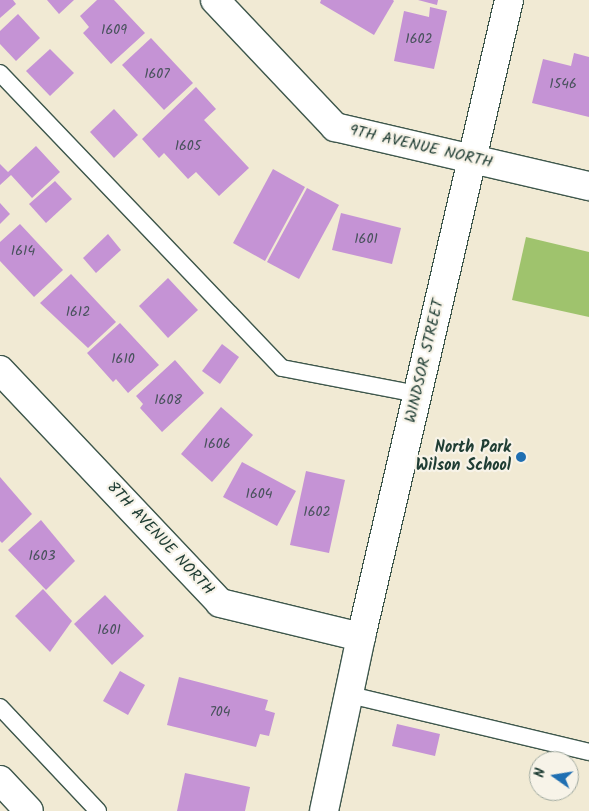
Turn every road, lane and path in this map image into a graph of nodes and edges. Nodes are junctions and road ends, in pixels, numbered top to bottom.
1 (215, 0) edge
2 (509, 0) edge
3 (0, 73) edge
4 (473, 160) junction
5 (589, 186) edge
6 (0, 370) edge
7 (417, 394) junction
8 (361, 637) junction
9 (350, 695) junction
10 (0, 707) edge
11 (589, 752) edge
12 (0, 780) edge
13 (29, 811) edge
14 (98, 811) edge
15 (324, 811) edge

1 - 4 street, 9TH AVENUE NORTH
2 - 4 street, WINDSOR STREET
3 - 7 lane
4 - 5 street, 9TH AVENUE NORTH
4 - 7 street, WINDSOR STREET
6 - 8 street, 8TH AVENUE NORTH
7 - 8 street, WINDSOR STREET
8 - 9 street, WINDSOR STREET
9 - 11 lane
9 - 15 street, WINDSOR STREET
10 - 14 lane
12 - 13 street

